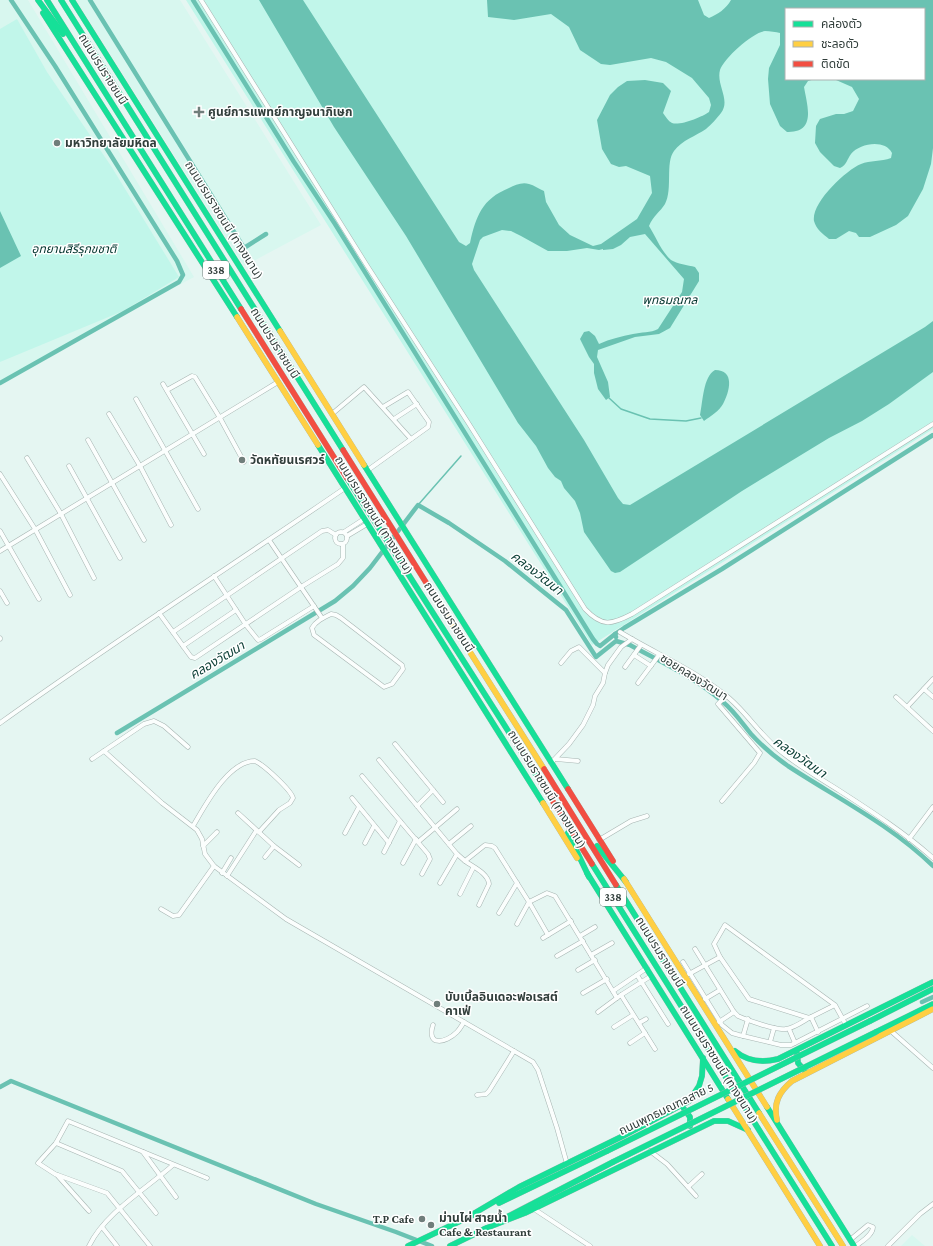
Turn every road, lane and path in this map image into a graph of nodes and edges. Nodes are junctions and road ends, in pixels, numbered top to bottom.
1 (37, 0) edge
2 (47, 0) edge
3 (60, 0) edge
4 (72, 0) edge
5 (201, 0) edge
6 (95, 77) junction
7 (278, 382) junction
8 (163, 384) dead end
9 (167, 390) junction
10 (136, 399) dead end
11 (417, 404) junction
12 (383, 407) junction
13 (109, 414) dead end
14 (332, 414) junction
15 (220, 418) junction
16 (394, 419) junction
17 (933, 424) edge
18 (193, 434) junction
19 (411, 439) junction
20 (88, 440) dead end
21 (166, 451) junction
22 (204, 454) dead end
23 (27, 458) dead end
24 (244, 462) dead end
25 (69, 466) dead end
26 (140, 466) junction
27 (368, 470) junction
28 (0, 474) edge
29 (112, 483) junction
30 (345, 488) junction
31 (88, 498) junction
32 (198, 509) dead end
33 (61, 514) junction
34 (366, 521) junction
35 (171, 525) dead end
36 (35, 529) junction
37 (0, 531) edge
38 (344, 532) junction
39 (336, 535) junction
40 (347, 536) junction
41 (144, 540) dead end
42 (269, 540) junction
43 (343, 544) junction
44 (9, 546) junction
45 (0, 551) edge
46 (120, 558) dead end
47 (281, 558) junction
48 (214, 576) junction
49 (94, 578) dead end
50 (301, 587) junction
51 (0, 591) edge
52 (70, 595) dead end
53 (226, 595) junction
54 (40, 599) dead end
55 (7, 603) dead end
56 (315, 608) junction
57 (236, 610) junction
58 (160, 613) junction
59 (321, 616) junction
60 (246, 625) junction
61 (173, 632) junction
62 (620, 632) dead end
63 (630, 640) junction
64 (183, 646) junction
65 (640, 646) junction
66 (635, 654) junction
67 (658, 656) junction
68 (561, 663) dead end
69 (652, 664) junction
70 (625, 667) dead end
71 (605, 672) junction
72 (933, 679) edge
73 (638, 683) dead end
74 (924, 689) junction
75 (725, 697) junction
76 (896, 697) dead end
77 (933, 697) edge
78 (907, 707) junction
79 (0, 723) edge
80 (933, 731) edge
81 (395, 744) dead end
82 (188, 747) dead end
83 (104, 751) junction
84 (92, 758) dead end
85 (556, 759) junction
86 (379, 760) dead end
87 (578, 761) dead end
88 (551, 763) junction
89 (362, 776) dead end
90 (433, 790) junction
91 (559, 794) junction
92 (352, 798) dead end
93 (722, 801) dead end
94 (443, 802) dead end
95 (553, 802) junction
96 (417, 806) junction
97 (359, 807) junction
98 (933, 807) edge
99 (457, 809) dead end
100 (238, 813) dead end
101 (647, 816) dead end
102 (400, 821) junction
103 (193, 826) junction
104 (374, 826) junction
105 (471, 826) dead end
106 (435, 827) junction
107 (217, 832) dead end
108 (258, 832) junction
109 (344, 832) dead end
110 (909, 839) junction
111 (599, 840) junction
112 (417, 841) junction
113 (365, 843) dead end
114 (389, 843) junction
115 (450, 844) junction
116 (203, 846) junction
117 (274, 846) junction
118 (384, 852) dead end
119 (457, 854) junction
120 (265, 857) dead end
121 (231, 858) dead end
122 (933, 858) edge
123 (465, 861) junction
124 (403, 863) dead end
125 (299, 864) dead end
126 (214, 866) junction
127 (473, 868) junction
128 (222, 873) junction
129 (422, 874) dead end
130 (227, 876) junction
131 (589, 877) junction
132 (626, 882) junction
133 (440, 883) dead end
134 (517, 883) junction
135 (460, 894) dead end
136 (529, 902) junction
137 (478, 905) dead end
138 (161, 909) dead end
139 (499, 913) dead end
140 (571, 921) junction
141 (517, 924) dead end
142 (596, 927) dead end
143 (548, 935) junction
144 (580, 936) junction
145 (543, 938) dead end
146 (583, 941) junction
147 (612, 943) dead end
148 (695, 949) dead end
149 (592, 955) junction
150 (558, 956) dead end
151 (720, 956) junction
152 (595, 960) junction
153 (683, 962) dead end
154 (705, 965) junction
155 (647, 968) junction
156 (578, 970) dead end
157 (637, 975) junction
158 (688, 975) junction
159 (651, 976) junction
160 (607, 979) junction
161 (641, 982) junction
162 (933, 982) edge
163 (933, 989) edge
164 (720, 990) junction
165 (613, 991) junction
166 (583, 993) dead end
167 (619, 996) junction
168 (705, 999) junction
169 (933, 1004) edge
170 (835, 1005) junction
171 (867, 1006) dead end
172 (933, 1010) edge
173 (598, 1012) dead end
174 (734, 1012) junction
175 (633, 1015) junction
176 (810, 1017) junction
177 (646, 1019) dead end
178 (748, 1019) junction
179 (843, 1019) junction
180 (464, 1022) junction
181 (719, 1022) junction
182 (639, 1023) junction
183 (668, 1024) dead end
184 (433, 1025) dead end
185 (846, 1025) junction
186 (614, 1027) dead end
187 (774, 1028) junction
188 (789, 1029) junction
189 (891, 1031) junction
190 (818, 1032) junction
191 (645, 1033) junction
192 (744, 1036) junction
193 (770, 1042) junction
194 (630, 1043) dead end
195 (795, 1043) junction
196 (728, 1044) junction
197 (800, 1048) junction
198 (655, 1049) dead end
199 (514, 1051) junction
200 (703, 1058) junction
201 (933, 1068) edge
202 (808, 1073) junction
203 (477, 1095) dead end
204 (676, 1109) junction
205 (778, 1126) junction
206 (748, 1131) junction
207 (684, 1135) junction
208 (56, 1143) junction
209 (650, 1151) junction
210 (143, 1152) junction
211 (567, 1164) junction
212 (174, 1165) junction
213 (55, 1174) junction
214 (702, 1174) dead end
215 (160, 1176) junction
216 (207, 1178) dead end
217 (688, 1187) junction
218 (140, 1192) junction
219 (696, 1196) dead end
220 (176, 1197) dead end
221 (933, 1204) edge
222 (120, 1209) junction
223 (534, 1209) junction
224 (89, 1210) dead end
225 (156, 1213) dead end
226 (473, 1214) junction
227 (102, 1227) junction
228 (484, 1229) junction
229 (850, 1240) junction
230 (89, 1246) edge
231 (117, 1246) edge
232 (150, 1246) edge
233 (408, 1246) edge
234 (450, 1246) edge
235 (590, 1246) edge
236 (820, 1246) edge
237 (832, 1246) edge
238 (843, 1246) edge
239 (855, 1246) edge
240 (888, 1246) edge

1 - 6 main road
1 - 7 main road, ถนนบรมราชชนนี (ทางขนาน) / 338
2 - 6 main road, ถนนบรมราชชนนี / 338
3 - 91 main road, ถนนบรมราชชนนี / 338
4 - 14 main road, ถนนบรมราชชนนี (ทางขนาน) / 338
5 - 17 street
6 - 95 main road, ถนนบรมราชชนนี / 338
7 - 15 street
7 - 30 main road, ถนนบรมราชชนนี (ทางขนาน) / 338
8 - 9 street
9 - 15 street
9 - 18 street
10 - 21 street
11 - 12 street
11 - 16 street
11 - 19 street
12 - 14 street
12 - 16 street
13 - 26 street
14 - 27 main road, ถนนบรมราชชนนี (ทางขนาน) / 338
15 - 18 street
15 - 24 street
16 - 19 street
18 - 21 street
18 - 22 street
19 - 27 street
20 - 29 street
21 - 26 street
21 - 32 street
23 - 33 street
25 - 31 street
26 - 29 street
26 - 35 street
27 - 88 main road, ถนนบรมราชชนนี (ทางขนาน) / 338
28 - 36 street
29 - 31 street
29 - 41 street
30 - 34 main road, ถนนบรมราชชนนี (ทางขนาน) / 338
30 - 42 street
31 - 33 street
31 - 46 street
33 - 36 street
33 - 49 street
34 - 38 street
34 - 40 street
34 - 131 main road, ถนนบรมราชชนนี (ทางขนาน) / 338
36 - 44 street
36 - 52 street
37 - 44 street
38 - 39 street
38 - 40 street
39 - 43 street
39 - 47 street
40 - 43 street
42 - 47 street
42 - 48 street
43 - 50 street
44 - 45 street
44 - 54 street
47 - 50 street
47 - 53 street
48 - 53 street
48 - 58 street
50 - 56 street
50 - 60 street
51 - 55 street
53 - 57 street
53 - 61 street
56 - 59 street
56 - 60 street
57 - 60 street
57 - 64 street
58 - 61 street
58 - 79 street
59 - 59 street
60 - 64 street
61 - 64 street
62 - 63 street, ซอยคลองวัฒนา
63 - 65 street, ซอยคลองวัฒนา
63 - 71 street
65 - 66 street
65 - 67 street, ซอยคลองวัฒนา
66 - 69 street
66 - 70 street
67 - 69 street
67 - 75 street, ซอยคลองวัฒนา
68 - 71 street
69 - 73 street
71 - 85 street
72 - 74 street
74 - 77 street
74 - 78 street
75 - 93 street
75 - 110 street, ซอยคลองวัฒนา
76 - 78 street
78 - 80 street
81 - 90 street
82 - 83 street
83 - 84 street
83 - 103 street
85 - 87 street
85 - 88 street
86 - 96 street
88 - 111 main road, ถนนบรมราชชนนี (ทางขนาน) / 338
89 - 102 street
90 - 94 street
90 - 96 street
91 - 132 main road
91 - 238 main road, ถนนบรมราชชนนี / 338
92 - 97 street
95 - 131 main road
95 - 237 main road, ถนนบรมราชชนนี / 338
96 - 106 street
97 - 104 street
97 - 109 street
98 - 110 street
99 - 106 street
100 - 108 street
101 - 111 street
102 - 112 street
102 - 114 street
103 - 108 street
103 - 116 street
104 - 113 street
104 - 114 street
105 - 115 street
106 - 112 street
106 - 115 street
107 - 116 street
108 - 117 street
108 - 130 street
110 - 122 street, ซอยคลองวัฒนา
111 - 132 main road, ถนนบรมราชชนนี (ทางขนาน) / 338
112 - 124 street
112 - 129 street
114 - 118 street
115 - 119 street
116 - 126 street
117 - 120 street
117 - 125 street
119 - 123 street
119 - 133 street
121 - 128 street
123 - 127 street
123 - 134 street
126 - 128 street
126 - 138 street
127 - 135 street
127 - 137 street
128 - 130 street
130 - 180 street
131 - 155 main road, ถนนบรมราชชนนี (ทางขนาน) / 338
132 - 158 main road, ถนนบรมราชชนนี (ทางขนาน) / 338
134 - 136 street
134 - 139 street
136 - 140 street
136 - 141 street
136 - 143 street
140 - 143 street
140 - 144 street
142 - 144 street
143 - 145 street
144 - 146 street
146 - 149 street
146 - 150 street
147 - 149 street
148 - 154 street
149 - 152 street
151 - 154 street
151 - 170 street
151 - 176 street
152 - 156 street
152 - 160 street
153 - 158 street
154 - 158 street
154 - 164 street
155 - 157 street
155 - 159 main road, ถนนบรมราชชนนี (ทางขนาน) / 338
157 - 161 street
157 - 165 street
158 - 168 street
158 - 196 main road, ถนนบรมราชชนนี (ทางขนาน) / 338
159 - 161 street
159 - 200 main road, ถนนบรมราชชนนี (ทางขนาน) / 338
160 - 165 street
160 - 166 street
161 - 167 street
161 - 183 street
162 - 185 main road
163 - 226 main road, ถนนพุทธมณฑลสาย 5, bridge
164 - 168 street
164 - 174 street
165 - 167 street
167 - 173 street
167 - 175 street
168 - 181 street
169 - 228 main road, ถนนพุทธมณฑลสาย 5, bridge
170 - 176 street
170 - 179 street
171 - 179 street
172 - 189 main road
174 - 178 street
174 - 181 street
175 - 182 street
175 - 186 street
176 - 188 street
176 - 190 street
177 - 182 street
178 - 187 street
178 - 192 street
179 - 185 street
179 - 190 street
180 - 184 street
180 - 199 street
181 - 192 street
182 - 191 street
185 - 197 main road
187 - 188 street
187 - 193 street
188 - 195 street
189 - 201 street
189 - 202 main road
190 - 195 street
191 - 194 street
191 - 198 street
192 - 193 street
193 - 195 street
196 - 197 main road
196 - 205 main road, ถนนบรมราชชนนี (ทางขนาน) / 338
197 - 202 main road
199 - 203 street
199 - 211 street
200 - 204 main road
200 - 206 main road, ถนนบรมราชชนนี (ทางขนาน) / 338
202 - 205 main road
204 - 207 main road
204 - 211 main road
205 - 229 main road, ถนนบรมราชชนนี (ทางขนาน) / 338
206 - 207 main road
206 - 236 main road, ถนนบรมราชชนนี (ทางขนาน) / 338
207 - 209 main road
208 - 210 street
208 - 213 street
208 - 218 street
209 - 217 street
209 - 223 main road
210 - 212 street
210 - 215 street
211 - 226 main road
212 - 215 street
212 - 216 street
213 - 222 street
213 - 224 street
214 - 217 street
215 - 218 street
215 - 220 street
217 - 219 street
218 - 222 street
218 - 225 street
221 - 240 street
222 - 227 street
222 - 232 street
223 - 228 main road
223 - 235 street
226 - 233 main road, ถนนพุทธมณฑลสาย 5
227 - 230 street
227 - 231 street
228 - 234 main road, ถนนพุทธมณฑลสาย 5
229 - 239 main road, ถนนบรมราชชนนี (ทางขนาน) / 338
229 - 239 street

